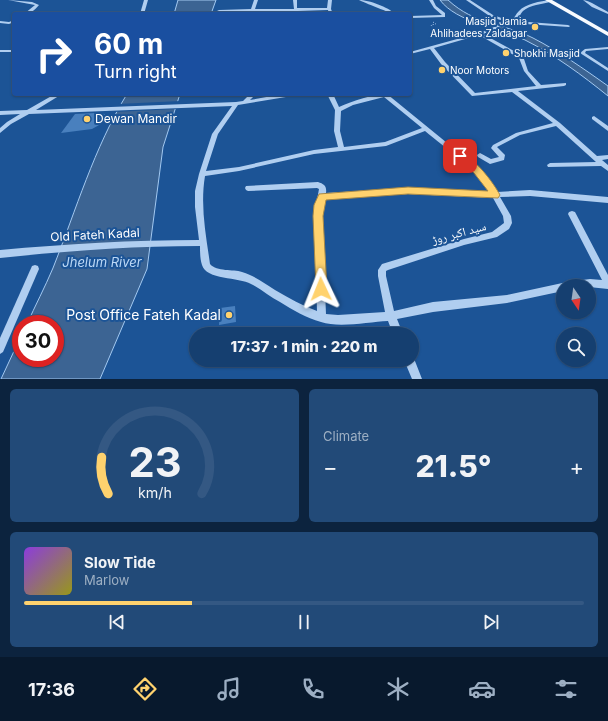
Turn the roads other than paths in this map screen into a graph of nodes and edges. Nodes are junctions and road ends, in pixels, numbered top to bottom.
1 (10, 0) edge
2 (142, 0) edge
3 (146, 0) edge
4 (256, 0) edge
5 (296, 0) edge
6 (330, 0) edge
7 (361, 0) edge
8 (430, 0) edge
9 (468, 0) edge
10 (548, 0) edge
11 (585, 0) edge
12 (145, 6) junction
13 (329, 9) junction
14 (29, 12) edge
15 (143, 12) edge
16 (219, 12) dead end
17 (251, 12) edge
18 (296, 12) edge
19 (330, 12) edge
20 (390, 12) edge
21 (608, 12) edge
22 (412, 17) edge
23 (0, 22) edge
24 (12, 22) edge
25 (510, 22) junction
26 (568, 26) dead end
27 (482, 33) junction
28 (608, 34) edge
29 (431, 47) junction
30 (608, 48) edge
31 (0, 51) edge
32 (12, 51) edge
33 (412, 52) edge
34 (608, 70) edge
35 (564, 84) dead end
36 (540, 87) junction
37 (513, 90) junction
38 (55, 96) edge
39 (251, 96) edge
40 (281, 96) edge
41 (331, 96) edge
42 (380, 96) edge
43 (385, 96) edge
44 (244, 103) junction
45 (236, 104) junction
46 (338, 110) junction
47 (0, 112) edge
48 (25, 113) junction
49 (594, 118) dead end
50 (558, 124) junction
51 (608, 129) edge
52 (426, 130) junction
53 (0, 132) edge
54 (341, 148) junction
55 (480, 155) dead end
56 (608, 157) edge
57 (597, 158) junction
58 (550, 165) dead end
59 (606, 167) edge
60 (202, 174) junction
61 (248, 188) dead end
62 (495, 195) junction
63 (322, 196) junction
64 (608, 200) edge
65 (572, 214) dead end
66 (204, 243) junction
67 (0, 254) edge
68 (36, 269) dead end
69 (596, 283) edge
70 (608, 284) edge
71 (556, 288) edge
72 (391, 316) junction
73 (322, 318) junction
74 (395, 327) edge
75 (0, 349) edge
76 (412, 367) edge
77 (417, 379) edge

1 - 14 street
2 - 12 street
3 - 12 street
4 - 17 street
5 - 18 street
6 - 13 street
7 - 20 street
8 - 22 street
9 - 25 street
10 - 25 street
10 - 28 main road
11 - 21 street
12 - 15 street
13 - 18 street
13 - 19 street
16 - 17 street
17 - 18 street
23 - 24 street
25 - 26 street
25 - 27 street
27 - 29 street
27 - 36 street
29 - 33 street
29 - 37 street
30 - 34 street
31 - 32 street
35 - 36 street
36 - 37 street
37 - 50 street
38 - 48 street
39 - 44 street
40 - 44 street
41 - 46 street
42 - 46 street
43 - 52 street, سید اکبر روڑ
44 - 45 street
45 - 48 street
45 - 60 street
46 - 54 street
47 - 48 street
48 - 53 street
49 - 51 street
50 - 55 street
50 - 57 street
52 - 54 street
52 - 62 street, سید اکبر روڑ
54 - 60 street
56 - 57 street
57 - 59 street
58 - 59 street
60 - 66 street
61 - 63 street
62 - 63 street
62 - 64 street
62 - 72 street, سید اکبر روڑ
63 - 73 street
65 - 70 street
66 - 67 street, Old Fateh Kadal
66 - 73 street
68 - 75 street
69 - 70 street
71 - 72 street
72 - 73 street
72 - 74 street
76 - 77 street

